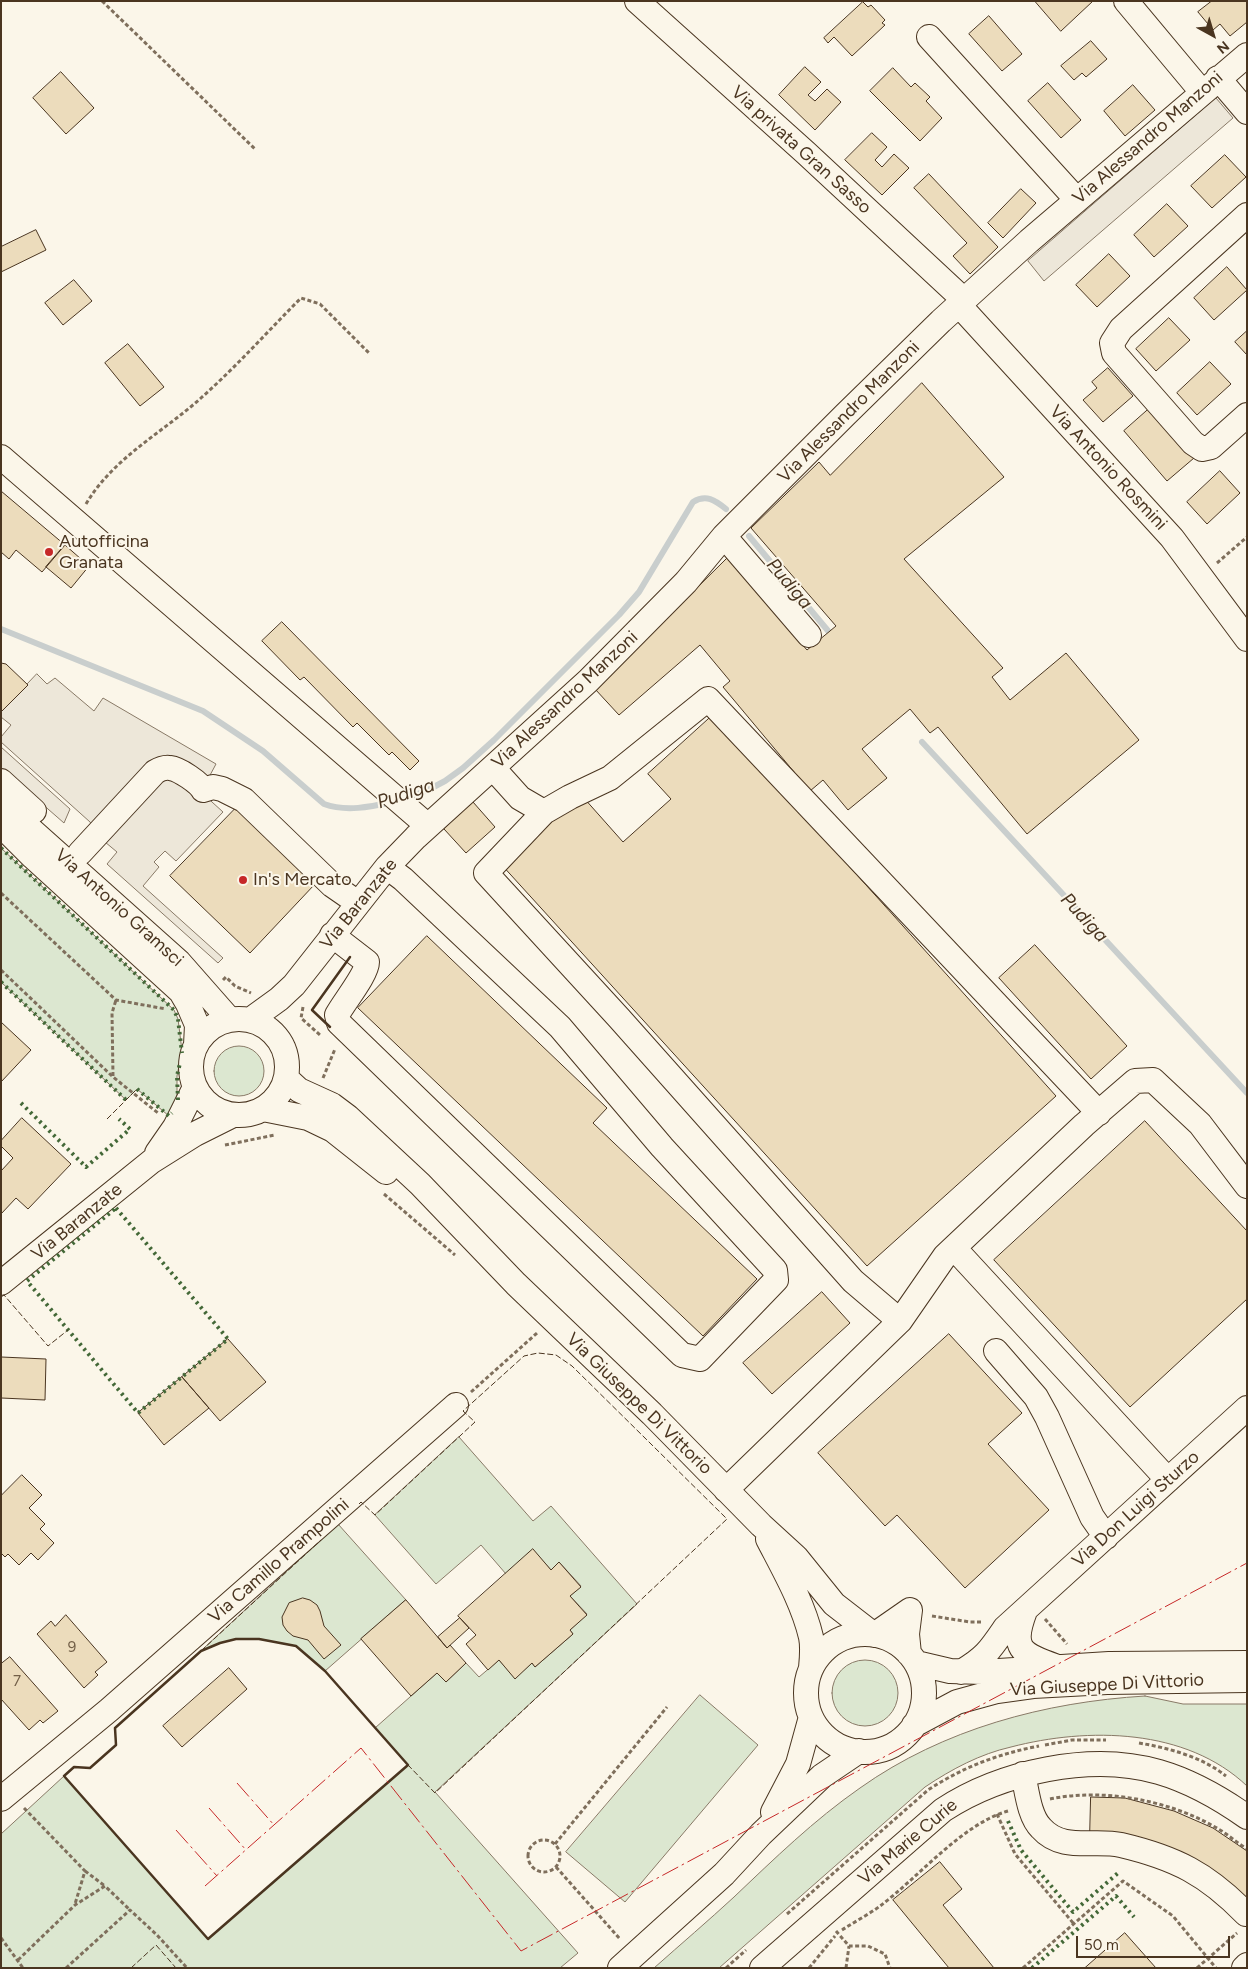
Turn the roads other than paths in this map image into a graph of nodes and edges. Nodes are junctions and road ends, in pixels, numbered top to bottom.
1 (637, 1) edge
2 (1126, 1) edge
3 (930, 37) dead end
4 (1247, 55) edge
5 (1210, 85) junction
6 (1247, 112) edge
7 (1077, 200) junction
8 (1247, 214) edge
9 (961, 303) junction
10 (1247, 415) edge
11 (1, 457) edge
12 (724, 536) junction
13 (809, 635) dead end
14 (1247, 639) edge
15 (493, 768) junction
16 (1, 780) edge
17 (471, 788) joint
18 (1, 803) edge
19 (544, 812) junction
20 (413, 814) junction
21 (1, 824) edge
22 (80, 853) junction
23 (388, 867) junction
24 (358, 903) junction
25 (332, 935) junction
26 (192, 974) junction
27 (294, 984) junction
28 (240, 1020) junction
29 (279, 1039) junction
30 (196, 1046) junction
31 (286, 1078) junction
32 (195, 1086) junction
33 (263, 1109) junction
34 (1099, 1113) junction
35 (233, 1115) junction
36 (152, 1161) junction
37 (1247, 1186) edge
38 (954, 1248) junction
39 (1, 1283) edge
40 (516, 1284) junction
41 (900, 1322) junction
42 (996, 1351) dead end
43 (456, 1405) road end
44 (1247, 1408) edge
45 (1168, 1480) junction
46 (726, 1490) junction
47 (761, 1524) junction
48 (1106, 1537) junction
49 (1025, 1611) junction
50 (874, 1635) junction
51 (912, 1659) junction
52 (1247, 1663) edge
53 (1058, 1667) junction
54 (811, 1668) junction
55 (961, 1672) junction
56 (1247, 1680) edge
57 (811, 1717) junction
58 (914, 1725) junction
59 (860, 1752) junction
60 (1023, 1774) junction
61 (10, 1800) edge
62 (1247, 1817) edge
63 (761, 1834) junction
64 (1243, 1922) edge
65 (627, 1961) edge
66 (1247, 1965) edge
67 (762, 1968) edge
68 (1244, 1968) edge

1 - 9 street, Via privata Gran Sasso
2 - 5 street
3 - 7 street
4 - 5 street, Via Alessandro Manzoni
5 - 6 street
5 - 7 street, Via Alessandro Manzoni
7 - 9 street, Via Alessandro Manzoni
8 - 10 street
9 - 12 street, Via Alessandro Manzoni
9 - 14 street, Via Antonio Rosmini
11 - 20 street
12 - 13 street
12 - 15 street, Via Alessandro Manzoni
15 - 17 street, Via Alessandro Manzoni
15 - 19 street
16 - 22 street
17 - 20 street, Via Baranzate
18 - 26 street, Via Antonio Gramsci
19 - 34 street
19 - 41 street
20 - 23 street, Via Baranzate
21 - 30 street, Via Antonio Gramsci
22 - 24 street
22 - 26 street
23 - 24 street, Via Baranzate
23 - 25 street
24 - 25 street, Via Baranzate
25 - 27 street, Via Baranzate
26 - 28 street, Via Antonio Gramsci
27 - 28 street, Via Baranzate
27 - 29 street, Via Baranzate
28 - 29 street
28 - 30 street
29 - 31 street
30 - 32 street
31 - 33 street
31 - 40 street, Via Giuseppe Di Vittorio
32 - 35 street
32 - 36 street, Via Baranzate
33 - 35 street
33 - 40 street, Via Giuseppe Di Vittorio
34 - 37 street
34 - 38 street
35 - 36 street, Via Baranzate
36 - 39 street, Via Baranzate
38 - 41 street
38 - 45 street
40 - 46 street, Via Giuseppe Di Vittorio
41 - 46 street
42 - 48 street
43 - 61 street, Via Camillo Prampolini
44 - 45 street, Via Don Luigi Sturzo
45 - 48 street, Via Don Luigi Sturzo
46 - 47 street, Via Giuseppe Di Vittorio
47 - 50 street, Via Giuseppe Di Vittorio
47 - 54 street, Via Giuseppe Di Vittorio
48 - 49 street, Via Don Luigi Sturzo
49 - 53 street
49 - 55 street, Via Don Luigi Sturzo
50 - 51 street
50 - 51 street
50 - 54 street
51 - 55 street, Via Giuseppe Di Vittorio
51 - 58 street
52 - 53 street, Via Giuseppe Di Vittorio
53 - 55 street, Via Giuseppe Di Vittorio
54 - 57 street
56 - 58 street, Via Giuseppe Di Vittorio
57 - 59 street
57 - 63 street
58 - 59 street
59 - 63 street
60 - 62 street, Via Marie Curie
60 - 64 street
60 - 67 street, Via Marie Curie
63 - 65 street
66 - 68 street

